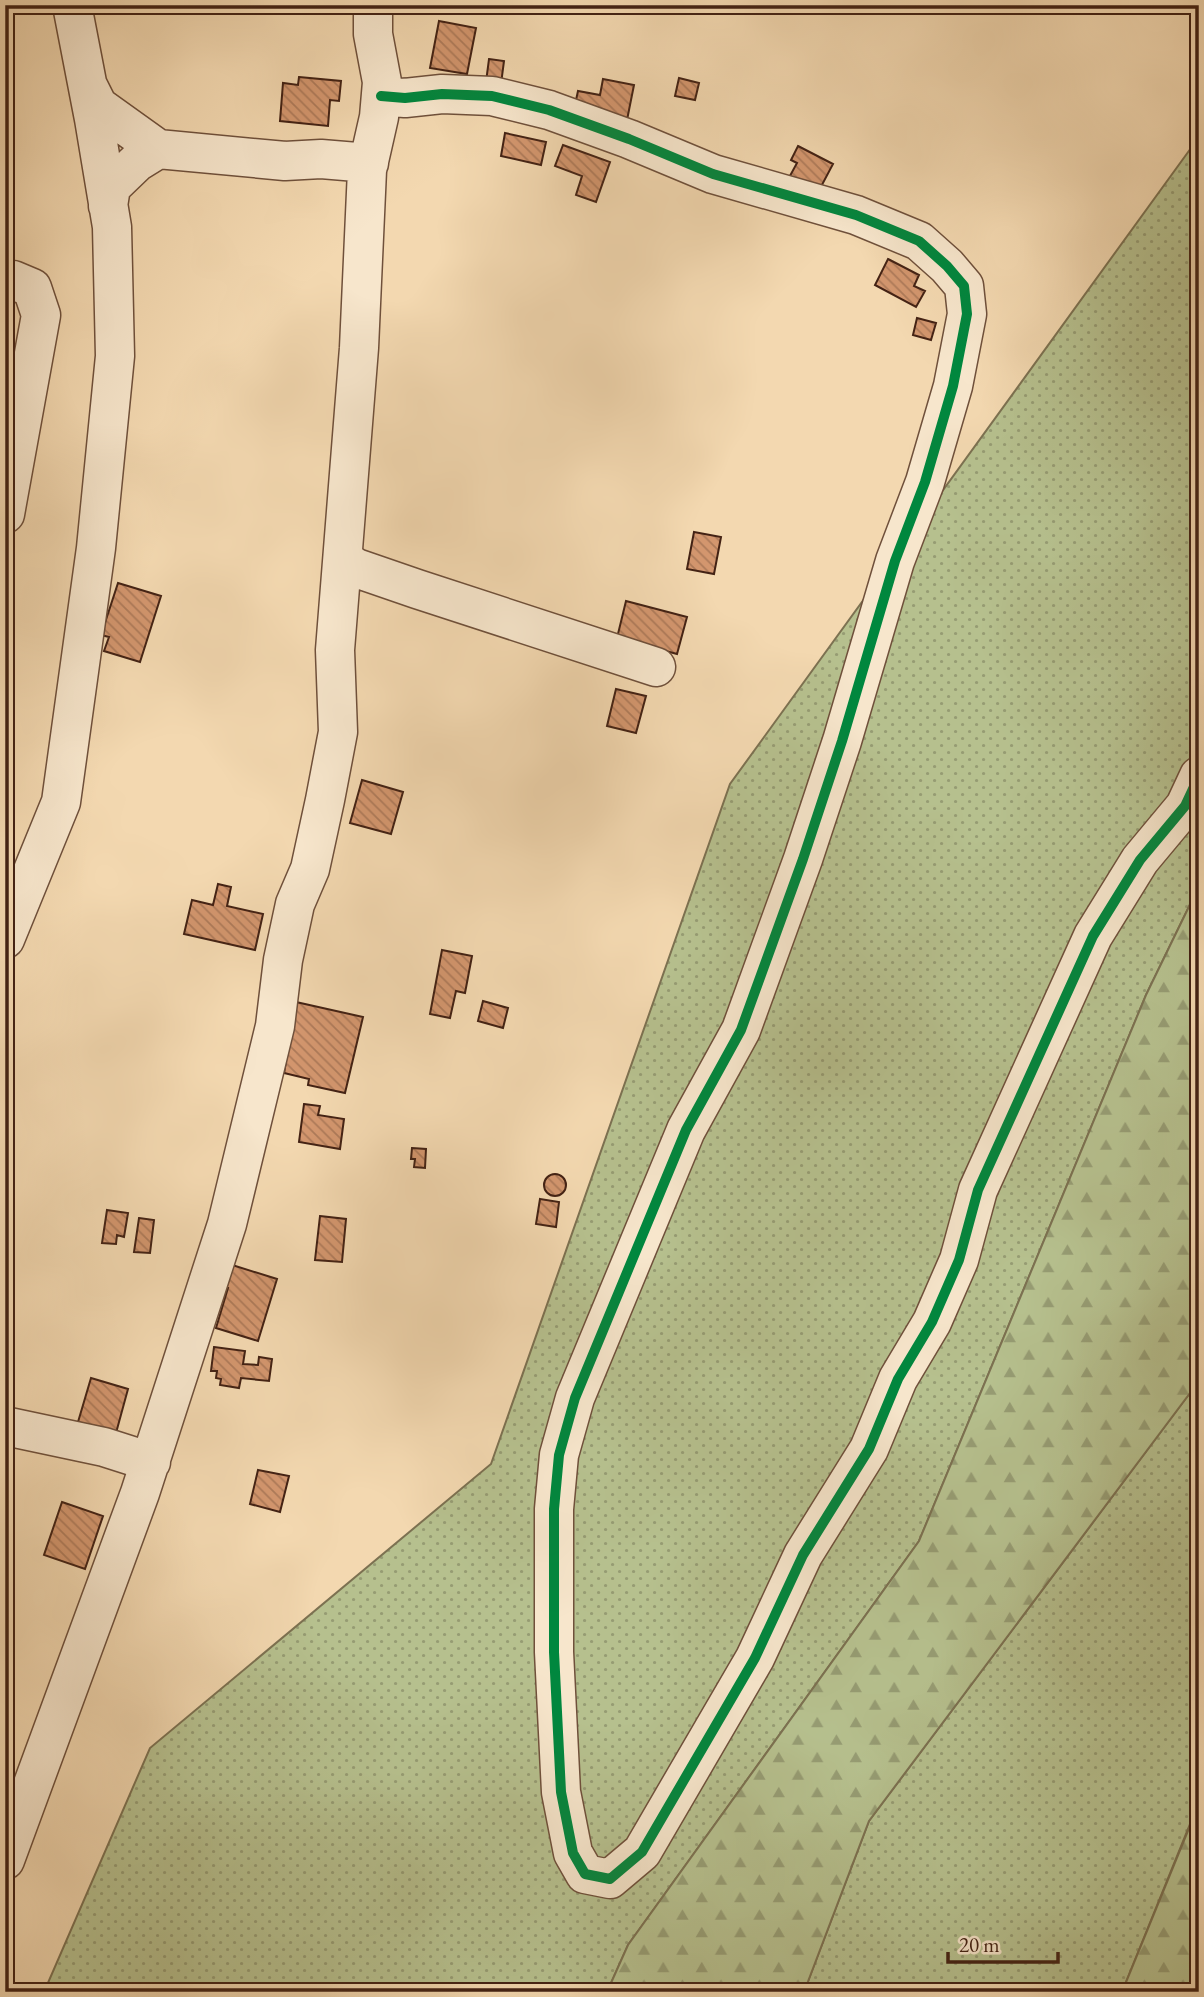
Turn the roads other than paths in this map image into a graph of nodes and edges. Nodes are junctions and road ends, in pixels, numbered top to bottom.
1 (72, 5) edge
2 (373, 5) edge
3 (88, 86) junction
4 (381, 96) junction
5 (158, 149) junction
6 (369, 163) junction
7 (108, 206) junction
8 (5, 281) edge
9 (5, 514) edge
10 (343, 559) junction
11 (656, 667) dead end
12 (1199, 776) edge
13 (5, 939) edge
14 (5, 1426) edge
15 (151, 1462) junction
16 (5, 1860) edge

1 - 3 street
2 - 4 street
3 - 5 street
3 - 7 street
4 - 6 street
4 - 12 street
5 - 6 street
5 - 7 street
6 - 10 street
7 - 13 street
8 - 9 street
10 - 11 street
10 - 15 street
14 - 15 street
15 - 16 street

